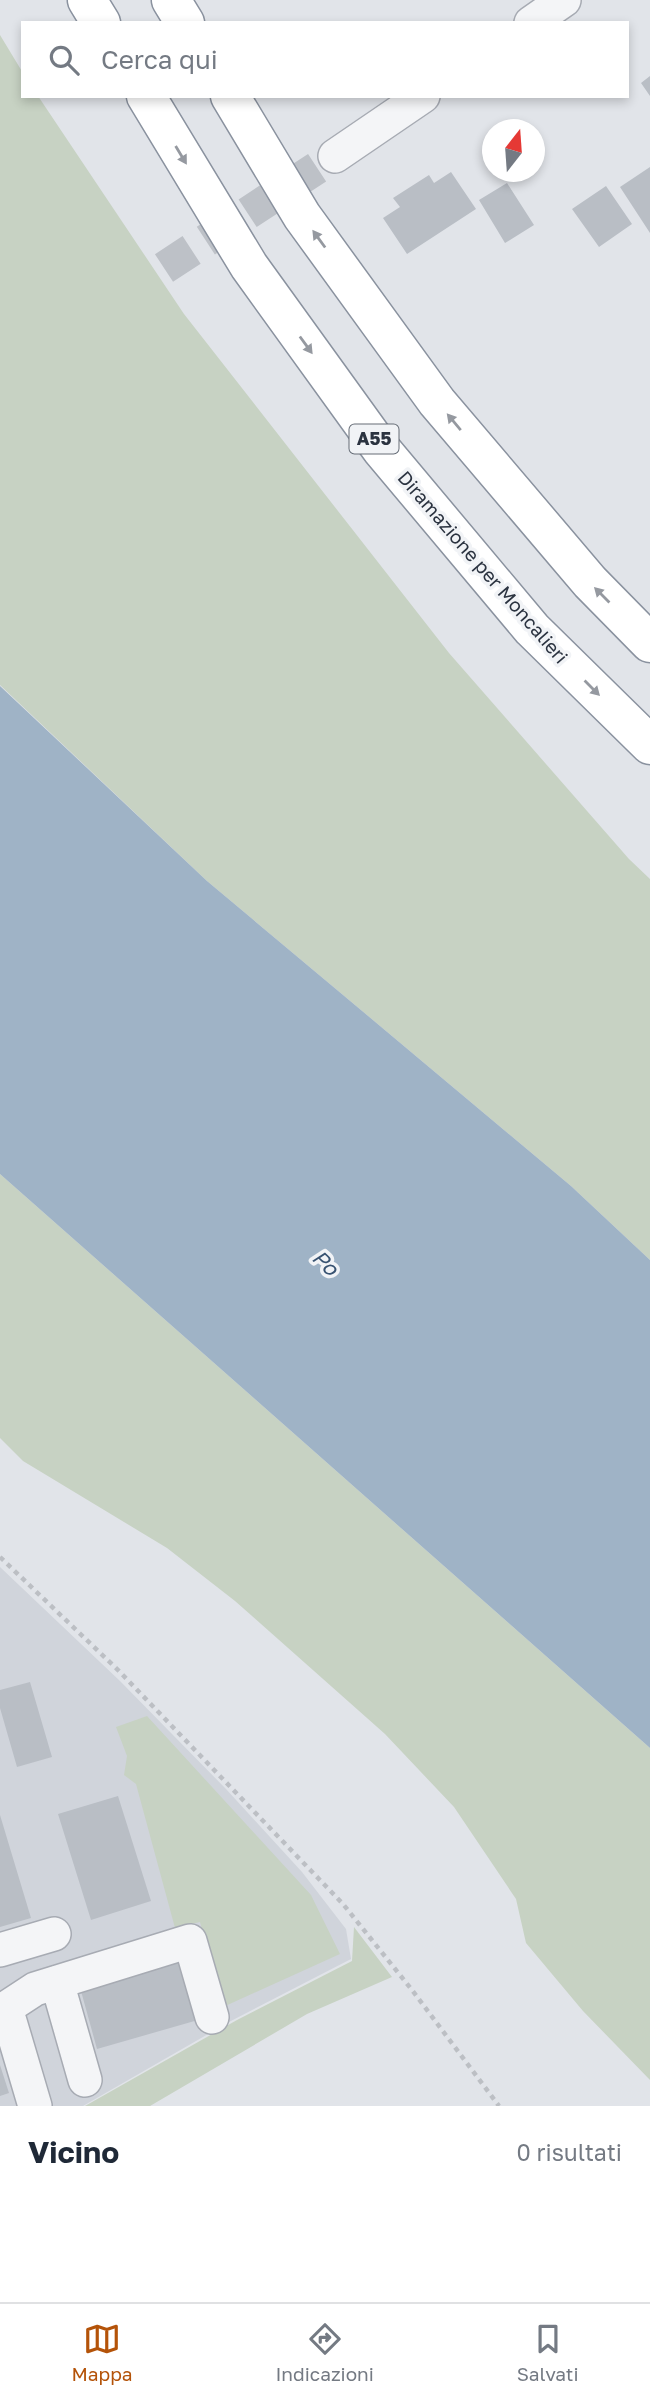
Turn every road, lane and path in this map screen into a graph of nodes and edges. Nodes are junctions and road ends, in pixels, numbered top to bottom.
1 (88, 0) edge
2 (171, 0) edge
3 (564, 0) edge
4 (100, 21) edge
5 (184, 21) edge
6 (534, 21) edge
7 (147, 98) edge
8 (231, 98) edge
9 (420, 98) edge
10 (335, 156) tunnel mouth
11 (650, 643) edge
12 (650, 745) edge
13 (0, 1557) edge
14 (54, 1934) dead end
15 (0, 1950) edge
16 (57, 1982) junction
17 (3, 2009) edge
18 (212, 2017) dead end
19 (85, 2080) dead end
20 (35, 2106) edge
21 (499, 2106) edge

1 - 4 highway
2 - 5 highway
3 - 6 street
7 -> 12 highway, Diramazione per Moncalieri / A55
11 -> 8 highway
9 - 10 street
13 - 21 path
14 - 15 street
16 - 17 street
16 - 18 street
16 - 19 street
17 - 20 street

